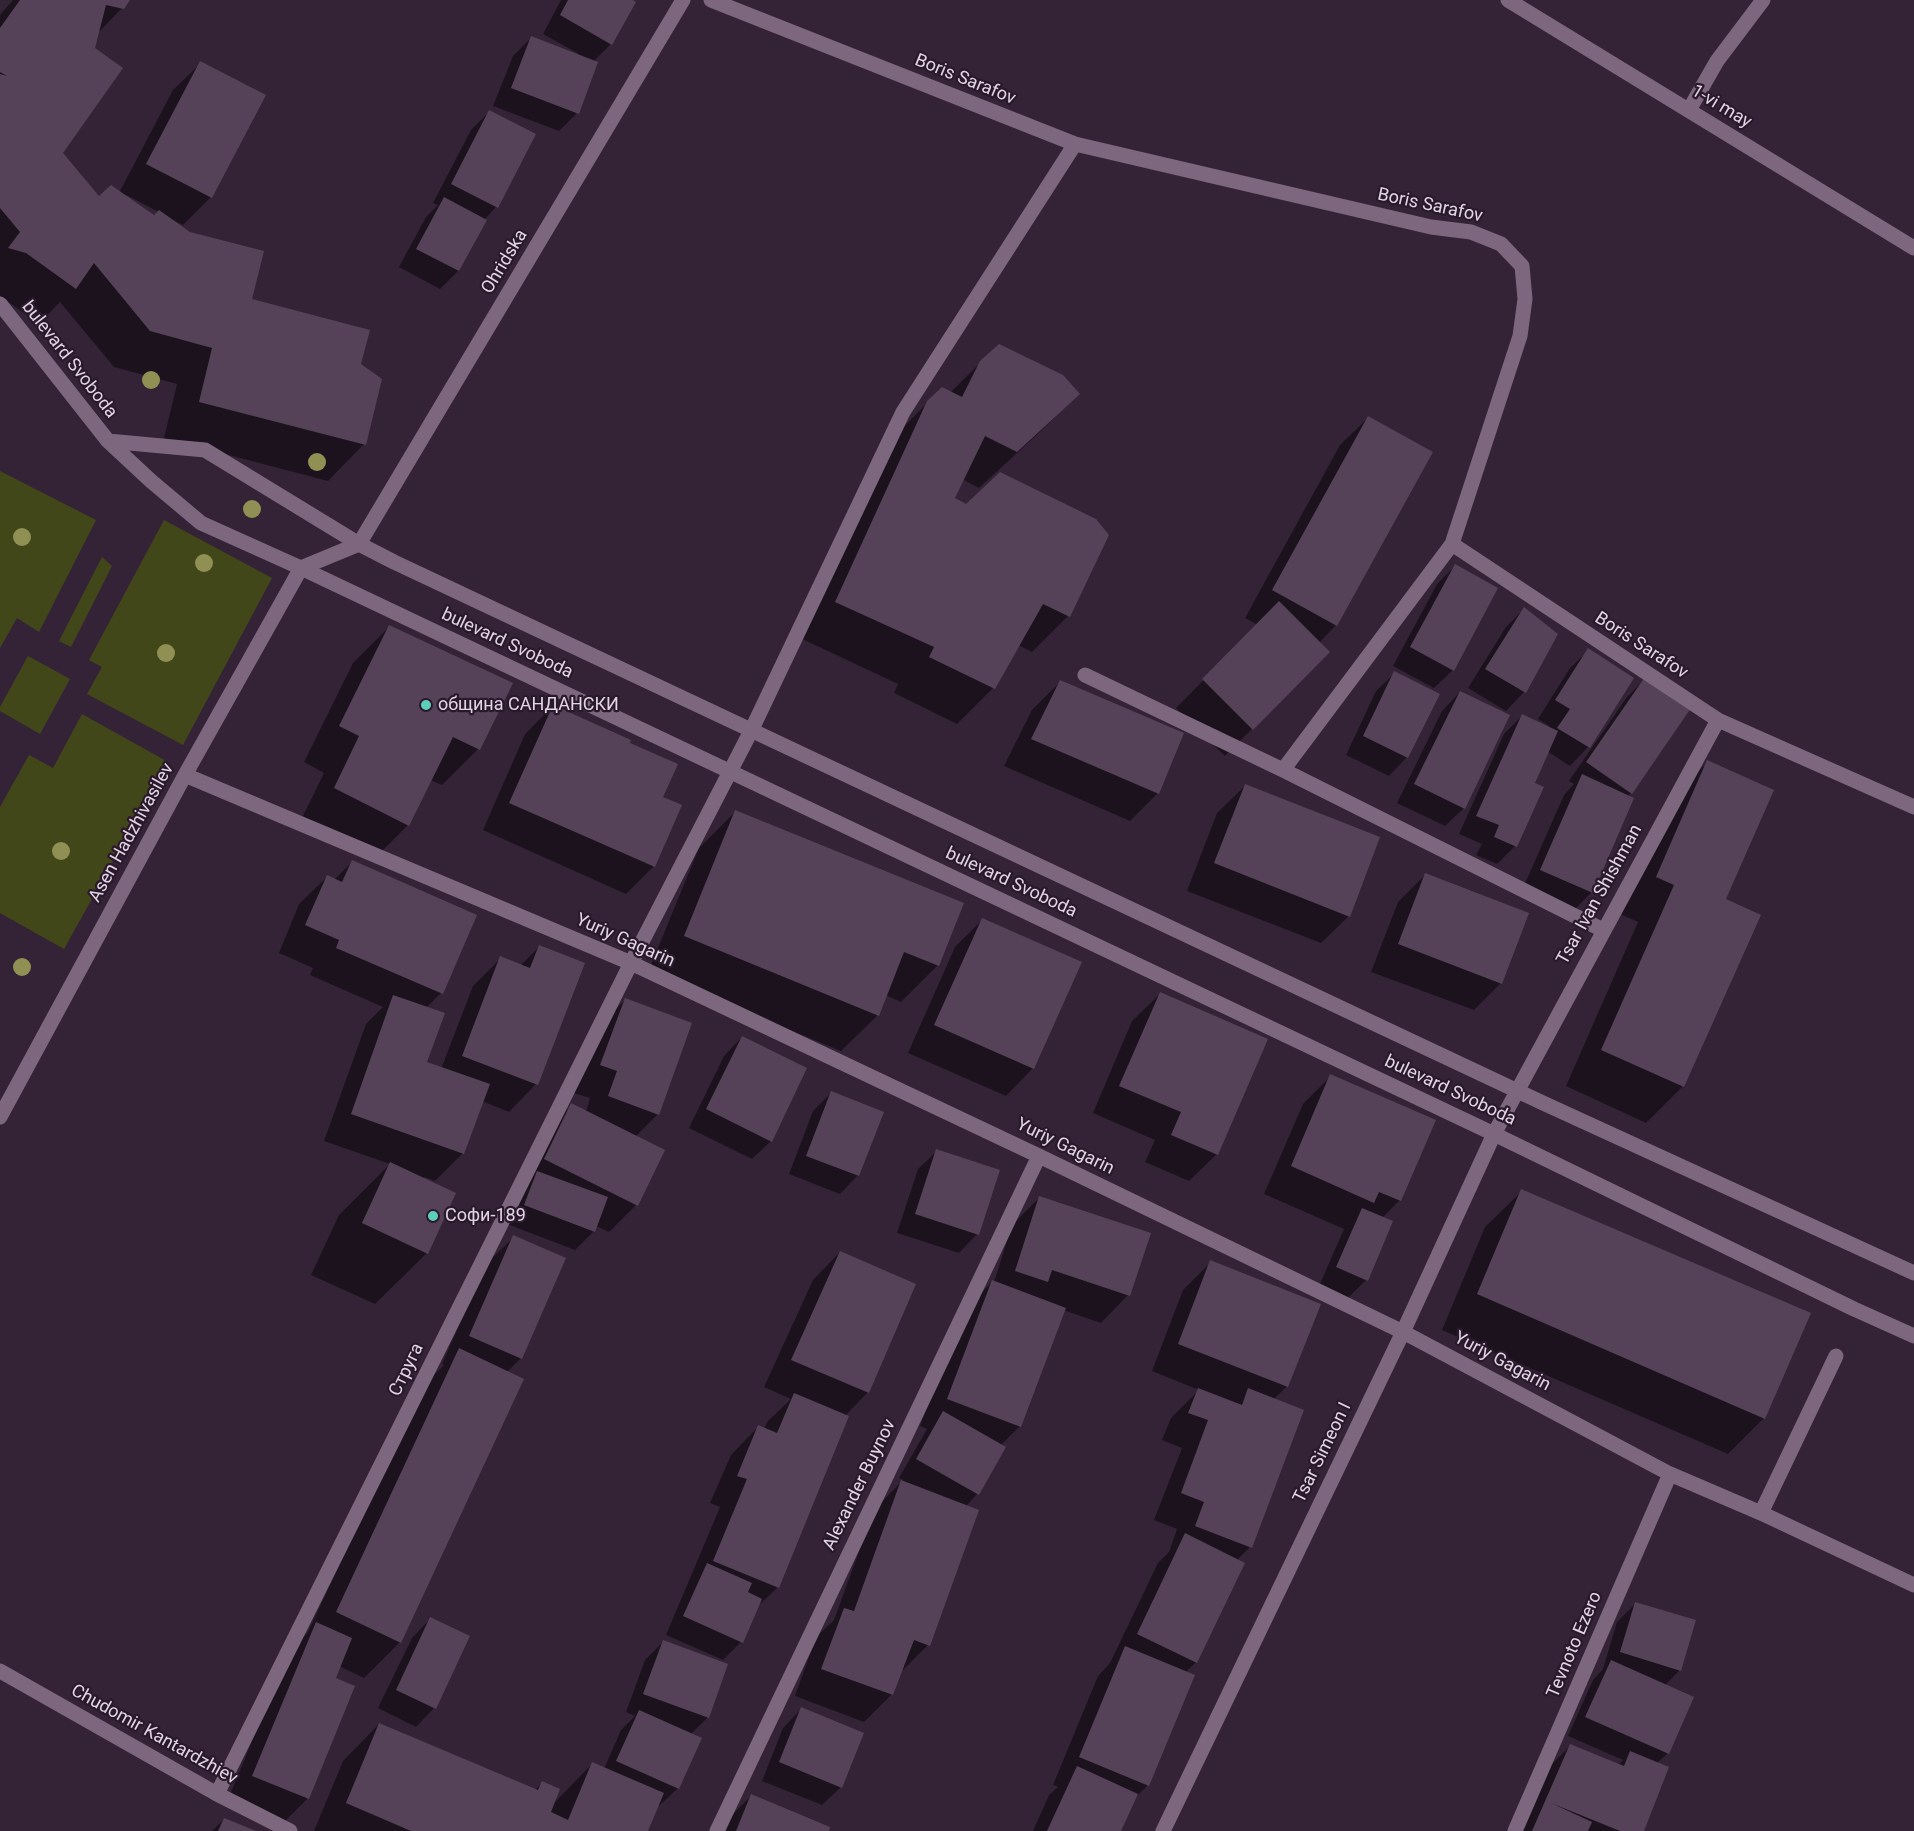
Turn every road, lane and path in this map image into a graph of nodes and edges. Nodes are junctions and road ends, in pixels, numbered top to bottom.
1 (683, 0) edge
2 (711, 0) edge
3 (1508, 0) edge
4 (1763, 0) edge
5 (1689, 110) junction
6 (1075, 144) junction
7 (1914, 248) edge
8 (0, 304) edge
9 (108, 441) junction
10 (359, 544) junction
11 (1452, 544) junction
12 (301, 568) junction
13 (1085, 675) dead end
14 (1718, 720) junction
15 (751, 730) junction
16 (1283, 770) junction
17 (730, 771) junction
18 (185, 775) junction
19 (1914, 807) edge
20 (1603, 930) junction
21 (631, 963) junction
22 (1517, 1090) junction
23 (0, 1117) edge
24 (1494, 1134) junction
25 (1039, 1156) junction
26 (1914, 1273) edge
27 (1403, 1332) junction
28 (1914, 1336) edge
29 (1836, 1356) dead end
30 (1670, 1474) junction
31 (1761, 1513) junction
32 (1914, 1585) edge
33 (0, 1671) edge
34 (217, 1794) junction
35 (290, 1831) edge
36 (717, 1831) edge
37 (1163, 1831) edge
38 (1515, 1831) edge

1 - 10 street, Ohridska
2 - 6 street, Boris Sarafov
3 - 5 street, 1-vi may
4 - 5 street
5 - 7 street, 1-vi may
6 - 11 street, Boris Sarafov
6 - 15 street, Струга
8 - 9 street, bulevard Svoboda
9 - 10 street, bulevard Svoboda
9 - 12 street, bulevard Svoboda
10 - 12 street
10 - 15 street, bulevard Svoboda
11 - 14 street, Boris Sarafov
11 - 16 street
12 - 17 street, bulevard Svoboda
12 - 18 street, Asen Hadzhivasilev
13 - 16 street
14 - 19 street, Boris Sarafov
14 - 20 street, Tsar Ivan Shishman
15 - 17 street, Струга
15 - 22 street, bulevard Svoboda
16 - 20 street
17 - 21 street, Струга
17 - 24 street, bulevard Svoboda
18 - 21 street, Yuriy Gagarin
18 - 23 street, Asen Hadzhivasilev
20 - 22 street, Tsar Ivan Shishman
21 - 25 street, Yuriy Gagarin
21 - 34 street, Струга
22 - 24 street, Tsar Simeon I
22 - 26 street, bulevard Svoboda
24 - 27 street, Tsar Simeon I
24 - 28 street, bulevard Svoboda
25 - 27 street, Yuriy Gagarin
25 - 36 street, Alexander Buynov
27 - 30 street, Yuriy Gagarin
27 - 37 street, Tsar Simeon I
29 - 31 street
30 - 31 street, Yuriy Gagarin
30 - 38 street, Tevnoto Ezero
31 - 32 street, Yuriy Gagarin
33 - 34 street, Chudomir Kantardzhiev
34 - 35 street, Chudomir Kantardzhiev

